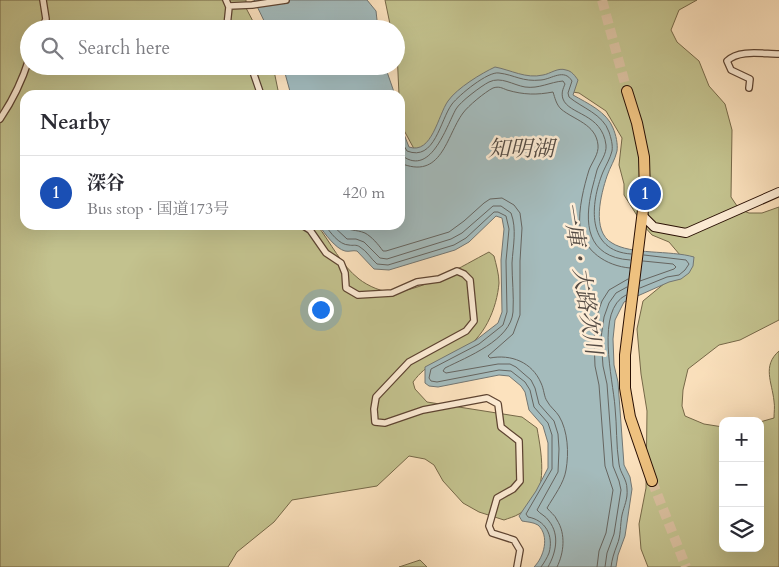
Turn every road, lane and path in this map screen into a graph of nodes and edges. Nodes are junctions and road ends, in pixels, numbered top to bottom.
1 (43, 0) edge
2 (286, 0) edge
3 (227, 3) edge
4 (46, 20) edge
5 (227, 20) edge
6 (779, 54) edge
7 (24, 75) edge
8 (254, 75) edge
9 (749, 88) dead end
10 (260, 90) edge
11 (627, 91) tunnel mouth
12 (0, 119) edge
13 (779, 192) edge
14 (643, 216) junction
15 (310, 230) edge
16 (652, 481) tunnel mouth
17 (517, 567) edge

1 - 4 street
2 - 3 street
3 - 5 street
6 - 9 street
7 - 12 street
8 - 10 street
11 - 14 highway
13 - 14 street
14 - 16 highway
15 - 17 street

